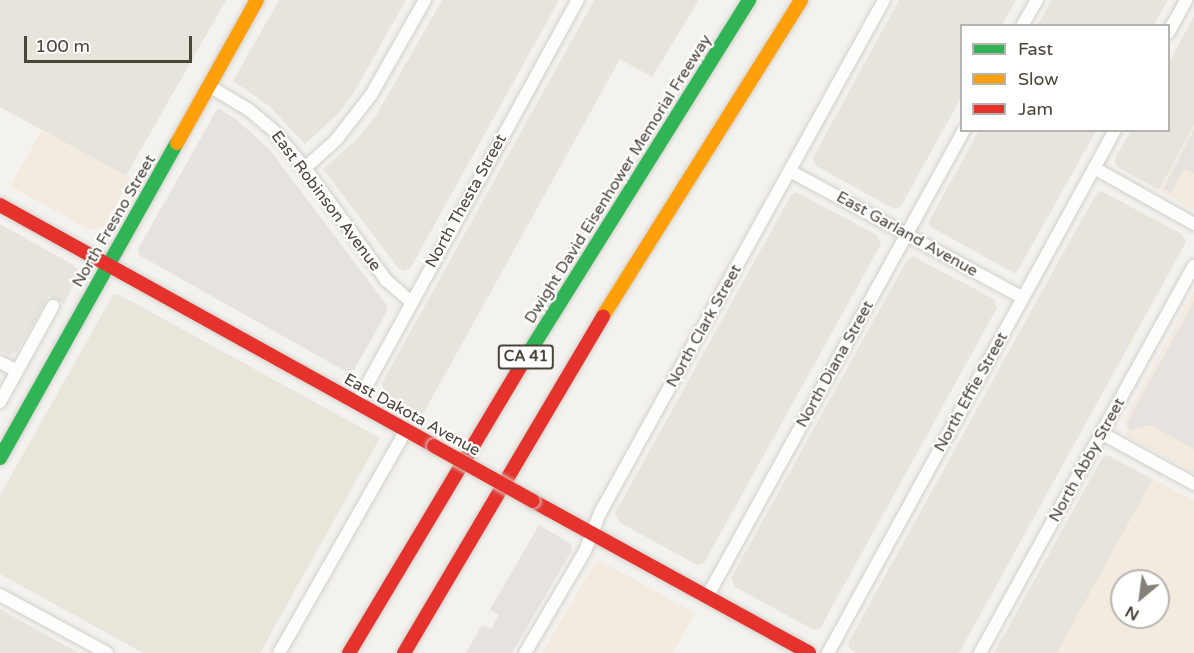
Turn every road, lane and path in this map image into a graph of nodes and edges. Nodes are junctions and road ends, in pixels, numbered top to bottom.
1 (257, 0) edge
2 (425, 0) edge
3 (578, 0) edge
4 (743, 0) edge
5 (749, 0) edge
6 (801, 0) edge
7 (813, 0) edge
8 (884, 0) edge
9 (1037, 0) edge
10 (1186, 0) edge
11 (1023, 24) edge
12 (1170, 29) edge
13 (708, 64) junction
14 (209, 86) junction
15 (745, 93) junction
16 (963, 132) edge
17 (1114, 132) edge
18 (305, 168) junction
19 (1095, 168) junction
20 (790, 171) junction
21 (0, 205) edge
22 (1194, 224) edge
23 (907, 234) junction
24 (107, 266) junction
25 (1194, 266) edge
26 (1023, 298) junction
27 (410, 301) junction
28 (53, 306) dead end
29 (0, 362) edge
30 (17, 371) junction
31 (0, 402) edge
32 (357, 403) junction
33 (406, 430) junction
34 (1101, 433) junction
35 (0, 458) edge
36 (1194, 484) edge
37 (592, 534) junction
38 (0, 595) edge
39 (707, 597) junction
40 (107, 653) edge
41 (279, 653) edge
42 (349, 653) edge
43 (404, 653) edge
44 (525, 653) edge
45 (809, 653) edge
46 (828, 653) edge
47 (980, 653) edge

1 - 14 main road, North Fresno Street
2 - 18 street
3 - 27 street, North Thesta Street
4 - 13 main road
5 - 13 main road, Dwight David Eisenhower Memorial Freeway / CA 41
6 - 15 main road, CA 41
7 - 15 main road
8 - 20 street, North Clark Street
9 - 11 street
10 - 12 street
13 - 42 main road, Dwight David Eisenhower Memorial Freeway / CA 41
14 - 18 street, East Robinson Avenue
14 - 24 main road, North Fresno Street
15 - 43 main road, CA 41
16 - 23 street, North Diana Street
17 - 19 street, North Effie Street
18 - 27 street, East Robinson Avenue
19 - 22 street
19 - 26 street, North Effie Street
20 - 23 street, East Garland Avenue
20 - 37 street, North Clark Street
21 - 24 main road, East Dakota Avenue
23 - 26 street, East Garland Avenue
23 - 39 street, North Diana Street
24 - 32 main road, East Dakota Avenue
24 - 35 main road, North Fresno Street
25 - 34 street, North Abby Street
26 - 46 street, North Effie Street
27 - 32 street, North Thesta Street
28 - 30 street
29 - 30 street
30 - 31 street
32 - 33 main road, East Dakota Avenue
33 - 37 main road, East Dakota Avenue, bridge
33 - 41 street
34 - 36 street
34 - 47 street, North Abby Street
37 - 39 main road, East Dakota Avenue
37 - 44 street, North Clark Street
38 - 40 street
39 - 45 main road, East Dakota Avenue

